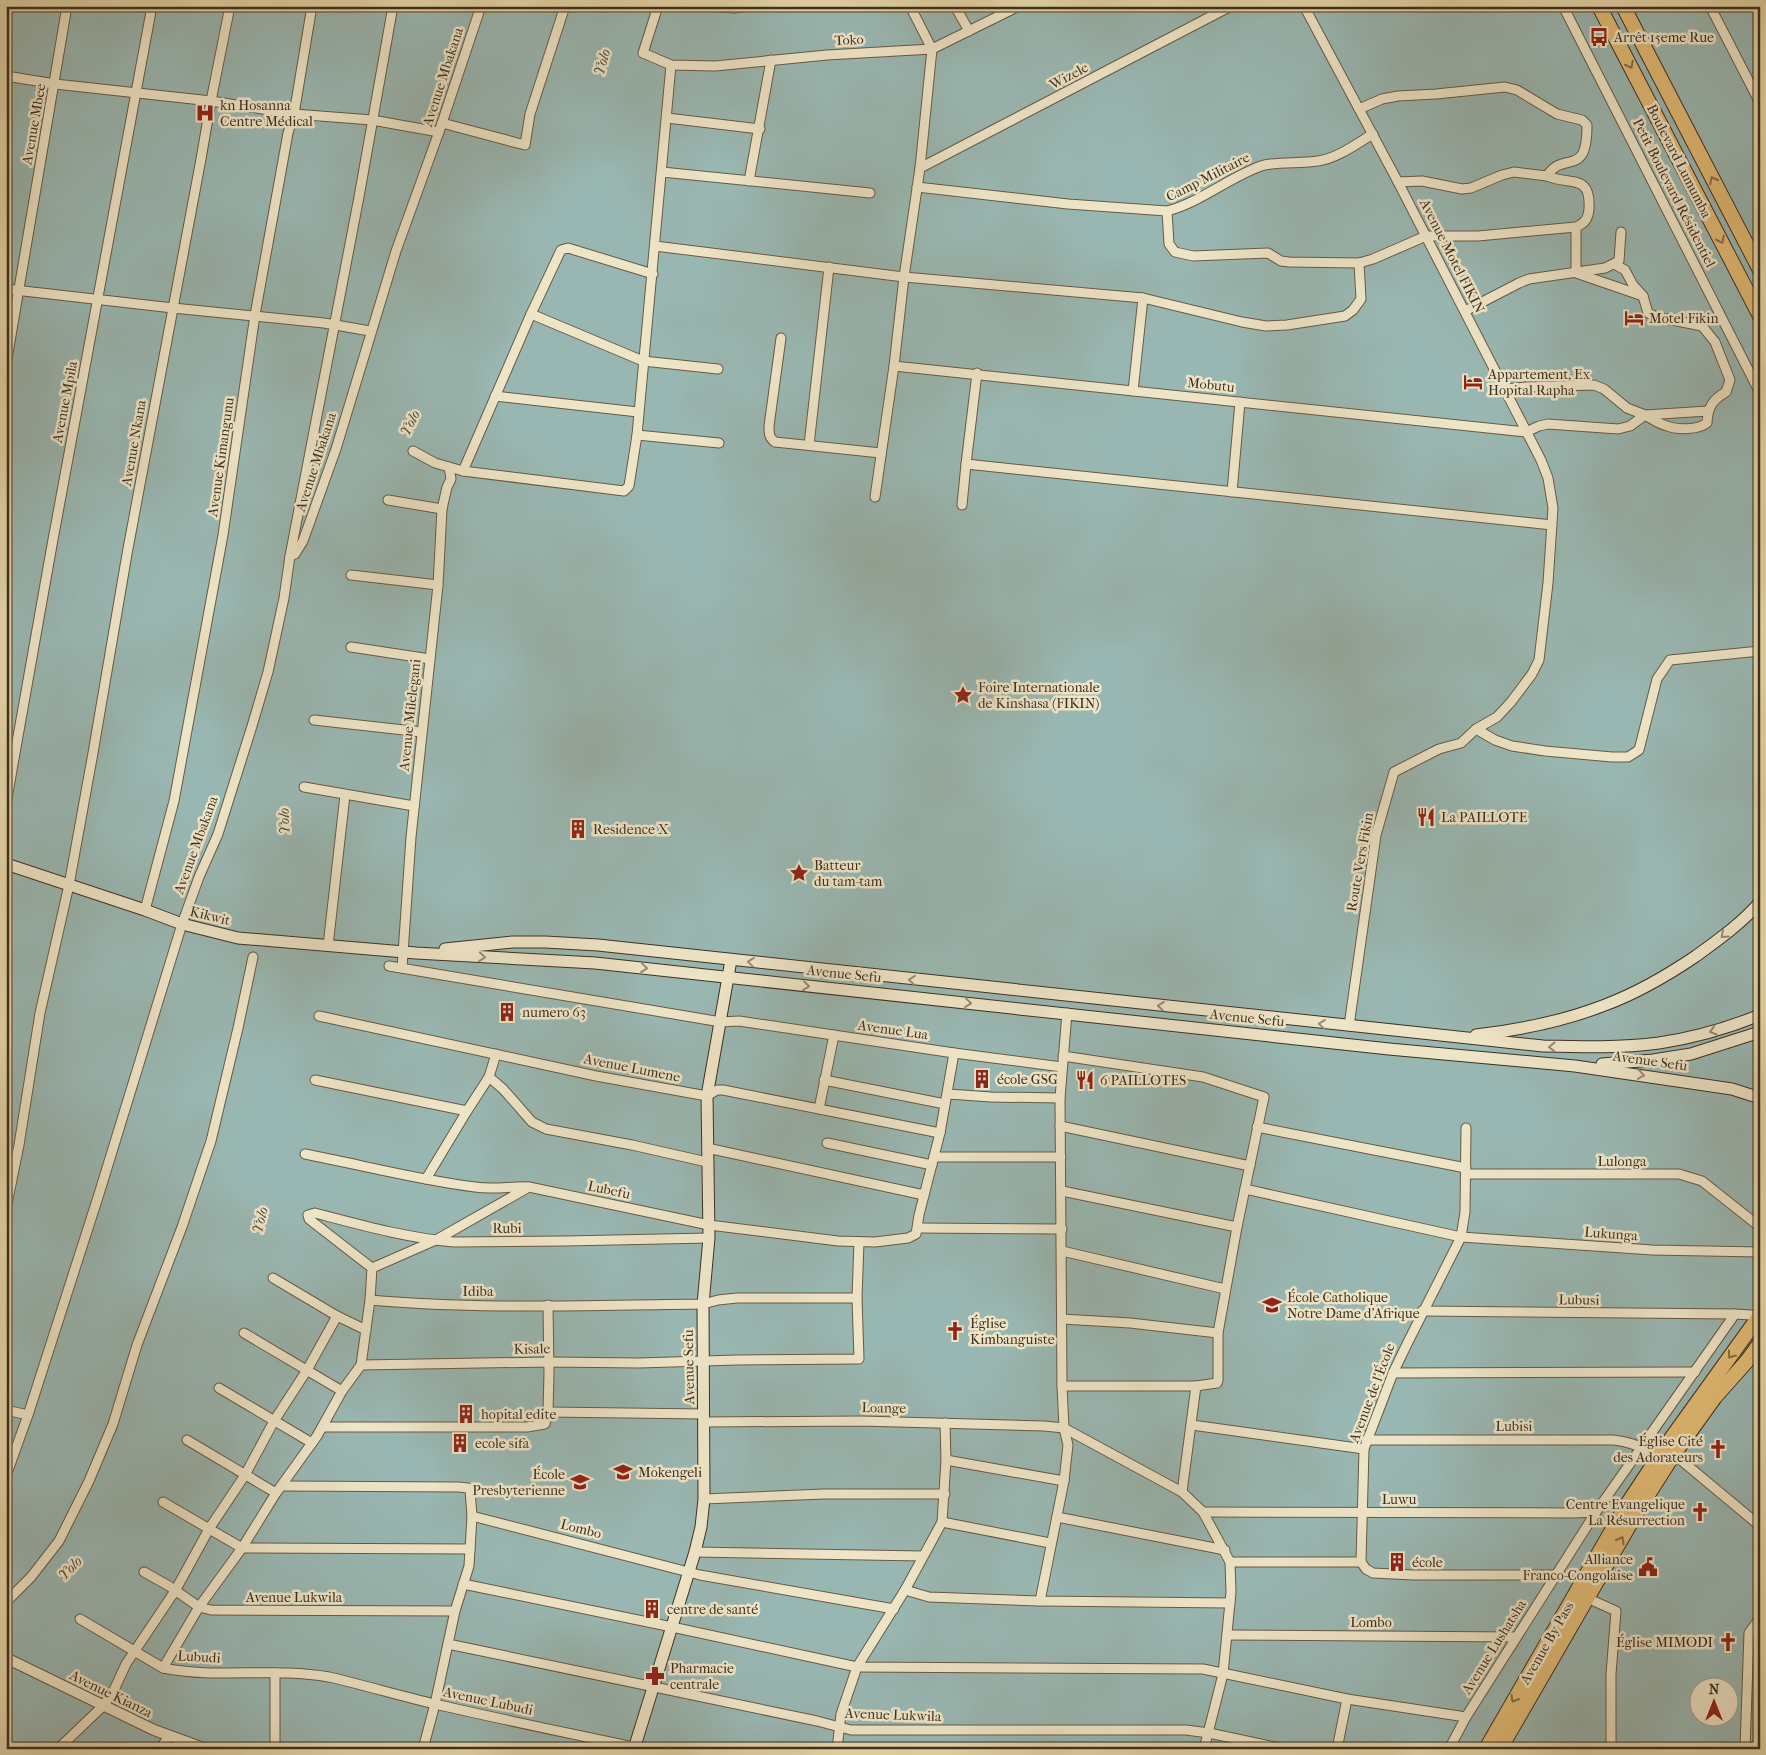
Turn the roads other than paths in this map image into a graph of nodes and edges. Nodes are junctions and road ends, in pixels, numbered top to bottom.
1 (67, 6) edge
2 (152, 6) edge
3 (230, 6) edge
4 (312, 6) edge
5 (393, 6) edge
6 (481, 6) edge
7 (565, 6) edge
8 (658, 6) edge
9 (702, 6) edge
10 (750, 6) edge
11 (910, 6) edge
12 (956, 6) edge
13 (1020, 6) edge
14 (1230, 6) edge
15 (1304, 6) edge
16 (1563, 6) edge
17 (1599, 6) edge
18 (1623, 6) edge
19 (1710, 6) edge
20 (969, 31) junction
21 (932, 49) junction
22 (771, 60) junction
23 (671, 65) junction
24 (6, 76) edge
25 (55, 84) junction
26 (135, 93) junction
27 (210, 101) junction
28 (1760, 102) edge
29 (1359, 109) junction
30 (294, 114) junction
31 (666, 118) junction
32 (372, 120) junction
33 (442, 123) junction
34 (760, 128) junction
35 (439, 132) junction
36 (1373, 134) junction
37 (920, 168) junction
38 (662, 172) junction
39 (1547, 176) junction
40 (749, 181) junction
41 (1398, 182) junction
42 (918, 187) junction
43 (870, 193) dead end
44 (1167, 211) junction
45 (1576, 227) junction
46 (1622, 232) dead end
47 (1426, 236) junction
48 (655, 246) junction
49 (1359, 263) junction
50 (1614, 264) junction
51 (829, 267) junction
52 (1760, 270) edge
53 (1576, 273) junction
54 (653, 274) junction
55 (904, 277) junction
56 (6, 289) edge
57 (18, 290) junction
58 (1643, 296) junction
59 (1143, 298) junction
60 (99, 300) junction
61 (173, 308) junction
62 (1465, 312) junction
63 (531, 314) junction
64 (255, 315) junction
65 (1760, 316) edge
66 (333, 324) junction
67 (370, 330) junction
68 (781, 338) dead end
69 (643, 361) junction
70 (6, 365) edge
71 (894, 366) junction
72 (718, 369) dead end
73 (978, 373) junction
74 (1505, 389) junction
75 (1133, 390) junction
76 (1760, 393) edge
77 (495, 396) junction
78 (1240, 402) junction
79 (1708, 411) junction
80 (638, 412) junction
81 (1644, 415) junction
82 (1526, 432) junction
83 (637, 435) junction
84 (719, 443) dead end
85 (809, 445) junction
86 (413, 451) dead end
87 (882, 452) junction
88 (966, 464) junction
89 (448, 467) junction
90 (463, 471) junction
91 (1232, 492) junction
92 (875, 497) dead end
93 (388, 500) dead end
94 (962, 506) dead end
95 (442, 510) junction
96 (1552, 525) junction
97 (290, 556) junction
98 (351, 575) dead end
99 (438, 585) junction
100 (351, 647) dead end
101 (1760, 650) edge
102 (430, 659) junction
103 (1539, 660) joint
104 (314, 720) dead end
105 (1476, 729) junction
106 (422, 732) junction
107 (304, 787) dead end
108 (345, 795) junction
109 (6, 804) edge
110 (414, 806) junction
111 (6, 864) edge
112 (69, 885) junction
113 (1760, 902) edge
114 (145, 910) junction
115 (182, 924) junction
116 (328, 946) junction
117 (403, 952) junction
118 (416, 952) junction
119 (253, 957) dead end
120 (731, 960) junction
121 (390, 966) dead end
122 (402, 968) junction
123 (729, 977) junction
124 (1067, 1013) junction
125 (318, 1016) dead end
126 (1760, 1016) edge
127 (721, 1022) junction
128 (1349, 1026) junction
129 (1406, 1032) junction
130 (1760, 1032) edge
131 (834, 1035) junction
132 (1455, 1037) junction
133 (1404, 1050) junction
134 (954, 1053) junction
135 (496, 1054) junction
136 (1062, 1056) junction
137 (1575, 1066) junction
138 (1062, 1067) junction
139 (489, 1077) junction
140 (315, 1080) dead end
141 (824, 1080) junction
142 (948, 1094) junction
143 (707, 1096) junction
144 (1060, 1098) junction
145 (1760, 1098) edge
146 (945, 1104) junction
147 (819, 1109) junction
148 (467, 1111) junction
149 (1060, 1126) junction
150 (1257, 1127) junction
151 (1466, 1128) dead end
152 (940, 1133) junction
153 (827, 1143) dead end
154 (707, 1148) junction
155 (305, 1154) dead end
156 (1061, 1157) junction
157 (933, 1161) junction
158 (707, 1162) junction
159 (1250, 1166) junction
160 (1466, 1171) junction
161 (426, 1179) junction
162 (529, 1187) junction
163 (1245, 1188) junction
164 (1062, 1191) junction
165 (924, 1195) junction
166 (6, 1209) edge
167 (709, 1225) junction
168 (1237, 1227) junction
169 (1760, 1227) edge
170 (918, 1228) junction
171 (1062, 1229) junction
172 (709, 1238) junction
173 (1461, 1238) junction
174 (436, 1240) junction
175 (859, 1242) junction
176 (1062, 1251) junction
177 (1760, 1252) edge
178 (372, 1268) junction
179 (273, 1278) dead end
180 (1225, 1289) junction
181 (857, 1298) junction
182 (370, 1300) junction
183 (703, 1304) junction
184 (548, 1305) junction
185 (1422, 1311) junction
186 (1735, 1314) junction
187 (337, 1316) junction
188 (1759, 1316) edge
189 (1062, 1319) junction
190 (366, 1330) junction
191 (244, 1333) dead end
192 (1218, 1333) junction
193 (1760, 1343) edge
194 (703, 1361) junction
195 (549, 1362) junction
196 (361, 1365) junction
197 (307, 1370) junction
198 (1695, 1372) junction
199 (1393, 1373) junction
200 (1062, 1386) junction
201 (1196, 1386) junction
202 (218, 1388) dead end
203 (342, 1391) junction
204 (6, 1410) edge
205 (548, 1412) junction
206 (28, 1415) junction
207 (704, 1418) junction
208 (274, 1421) junction
209 (945, 1423) junction
210 (1192, 1425) junction
211 (322, 1427) junction
212 (1064, 1428) junction
213 (187, 1440) dead end
214 (312, 1443) junction
215 (1365, 1444) junction
216 (1642, 1447) junction
217 (1666, 1452) junction
218 (946, 1460) junction
219 (6, 1476) edge
220 (245, 1476) junction
221 (1064, 1481) junction
222 (279, 1490) junction
223 (1182, 1492) junction
224 (945, 1494) junction
225 (704, 1499) junction
226 (163, 1502) dead end
227 (1203, 1512) junction
228 (1362, 1512) junction
229 (1596, 1512) junction
230 (472, 1516) junction
231 (1056, 1517) junction
232 (942, 1522) junction
233 (1760, 1526) edge
234 (209, 1529) junction
235 (1050, 1543) junction
236 (242, 1548) junction
237 (470, 1549) junction
238 (1225, 1550) junction
239 (695, 1552) junction
240 (923, 1556) junction
241 (1230, 1562) junction
242 (1361, 1562) junction
243 (689, 1571) junction
244 (144, 1572) dead end
245 (1557, 1575) junction
246 (463, 1584) junction
247 (905, 1590) junction
248 (175, 1591) junction
249 (1587, 1598) junction
250 (1040, 1601) junction
251 (6, 1602) edge
252 (1230, 1603) junction
253 (199, 1607) junction
254 (894, 1609) junction
255 (455, 1611) junction
256 (1760, 1618) edge
257 (80, 1619) dead end
258 (672, 1627) junction
259 (1227, 1634) junction
260 (1516, 1636) junction
261 (448, 1644) junction
262 (134, 1651) junction
263 (6, 1658) edge
264 (857, 1667) junction
265 (163, 1668) junction
266 (275, 1673) junction
267 (1223, 1674) junction
268 (328, 1677) joint
269 (654, 1686) junction
270 (1347, 1699) junction
271 (435, 1704) junction
272 (104, 1705) junction
273 (1466, 1717) junction
274 (838, 1727) junction
275 (1208, 1733) junction
276 (169, 1736) junction
277 (637, 1748) edge
278 (58, 1749) edge
279 (160, 1749) edge
280 (206, 1749) edge
281 (276, 1749) edge
282 (423, 1749) edge
283 (838, 1749) edge
284 (1204, 1749) edge
285 (1284, 1749) edge
286 (1337, 1749) edge
287 (1449, 1749) edge
288 (1486, 1749) edge
289 (1500, 1749) edge
290 (1611, 1749) edge
291 (1745, 1749) edge

1 - 25 street, Avenue Mbee
2 - 26 street, Avenue Mpila
3 - 27 street, Avenue Nkana
4 - 30 street, Avenue Kimangunu
5 - 32 street
6 - 33 street, Avenue Mbakana
7 - 33 street
8 - 23 street
9 - 10 street
11 - 21 street
12 - 20 street
13 - 20 street, Toko
14 - 37 street, Wizele
15 - 29 street, Avenue Motel FIKIN
16 - 76 street, Petit Boulevard Résidentiel
17 -> 65 highway, Boulevard Lumumba
52 -> 18 highway, Boulevard Lumumba
19 - 28 street
20 - 21 street, Toko
21 - 22 street, Toko
21 - 37 street
22 - 23 street, Toko
22 - 34 street
23 - 31 street
24 - 25 street
25 - 26 street
25 - 57 street, Avenue Mbee
26 - 27 street
26 - 60 street, Avenue Mpila
27 - 30 street
27 - 61 street, Avenue Nkana
29 - 36 street, Avenue Motel FIKIN
29 - 39 street
30 - 32 street
30 - 64 street, Avenue Kimangunu
31 - 34 street
31 - 38 street
32 - 35 street
32 - 66 street
33 - 35 street, Avenue Mbakana
34 - 40 street
35 - 67 street, Avenue Mbakana
36 - 41 street, Avenue Motel FIKIN
36 - 44 street, Camp Militaire
37 - 42 street
38 - 40 street
38 - 48 street
39 - 41 street
39 - 45 street
40 - 43 street
41 - 47 street, Avenue Motel FIKIN
42 - 44 street
42 - 55 street
44 - 49 street, Camp Militaire
45 - 47 street
45 - 53 street
46 - 50 street
47 - 49 street, Camp Militaire
47 - 62 street, Avenue Motel FIKIN
48 - 51 street
48 - 54 street
49 - 59 street
50 - 53 street
50 - 58 street
51 - 55 street
51 - 85 street
53 - 58 street
53 - 62 street
54 - 63 street
54 - 69 street
55 - 59 street
55 - 71 street
56 - 57 street
57 - 60 street
57 - 70 street, Avenue Mbee
58 - 79 street
59 - 75 street
60 - 61 street
60 - 109 street, Avenue Mpila
61 - 64 street
61 - 112 street, Avenue Nkana
62 - 74 street, Avenue Motel FIKIN
63 - 69 street
63 - 77 street
64 - 66 street
64 - 114 street, Avenue Kimangunu
66 - 67 street
66 - 97 street
67 - 97 street, Avenue Mbakana
68 - 85 street
69 - 72 street
69 - 80 street
71 - 73 street, Mobutu
71 - 87 street
73 - 75 street, Mobutu
73 - 88 street
74 - 81 street
74 - 82 street, Avenue Motel FIKIN
75 - 78 street, Mobutu
77 - 80 street
77 - 90 street
78 - 82 street, Mobutu
78 - 91 street
79 - 81 street
79 - 81 street
80 - 83 street
81 - 82 street
82 - 96 street, Avenue Motel FIKIN
83 - 84 street
83 - 90 street
85 - 87 street
86 - 89 street
87 - 92 street
88 - 91 street
88 - 94 street
89 - 90 street
89 - 95 street, Avenue Milelegani
91 - 96 street
93 - 95 street
95 - 99 street, Avenue Milelegani
96 - 103 street, Avenue Motel FIKIN
97 - 115 street, Avenue Mbakana
98 - 99 street
99 - 102 street, Avenue Milelegani
100 - 102 street
101 - 105 street
102 - 106 street, Avenue Milelegani
103 - 105 street, Route Vers Fikin
104 - 106 street
105 - 128 street, Route Vers Fikin
106 - 110 street, Avenue Milelegani
107 - 108 street
108 - 110 street
108 - 116 street
110 - 117 street, Avenue Milelegani
111 - 112 main road, Kikwit
112 - 114 main road, Kikwit
112 - 166 street, Avenue Nkana
113 -> 132 main road
114 - 115 main road, Kikwit
115 - 116 main road, Kikwit
115 - 206 street, Avenue Mbakana
116 - 117 main road, Kikwit
117 - 118 main road, Kikwit
117 - 122 street, Avenue Milelegani
118 - 120 main road, Avenue Sefu
118 -> 123 main road, Avenue Sefu
119 - 251 street
120 - 123 main road, Avenue Sefu
128 -> 120 main road, Avenue Sefu
121 - 122 street, Avenue Lua
122 - 127 street, Avenue Lua
123 -> 124 main road, Avenue Sefu
123 - 127 main road, Avenue Sefu
124 - 133 main road, Avenue Sefu
124 - 136 street
125 - 135 street, Avenue Lumene
126 -> 132 main road
127 - 131 street, Avenue Lua
127 - 143 main road, Avenue Sefu
128 - 129 main road, Avenue Sefu
129 - 132 main road, Avenue Sefu
129 - 133 main road
130 - 137 main road
131 - 134 street, Avenue Lua
131 - 141 street
133 - 137 main road, Avenue Sefu
134 - 138 street, Avenue Lua
134 - 142 street
135 - 139 street
135 - 143 street, Avenue Lumene
136 - 138 street
136 - 150 street
137 -> 145 main road, Avenue Sefu
138 - 144 street
139 - 148 street
139 - 158 street
140 - 148 street
141 - 146 street
141 - 147 street
142 - 144 street
142 - 146 street
143 - 147 street, Avenue Lumene
143 - 154 main road, Avenue Sefu
144 - 149 street
146 - 152 street
147 - 152 street, Avenue Lumene
148 - 161 street
149 - 156 street
149 - 159 street
150 - 159 street
150 - 160 street, Lulonga
151 - 160 street, Avenue de l'École
152 - 157 street
153 - 157 street
154 - 158 main road, Avenue Sefu
154 - 165 street
155 - 161 street, Lubefu
156 - 157 street
156 - 164 street
157 - 165 street
158 - 167 main road, Avenue Sefu
159 - 163 street
160 - 169 street, Lulonga
160 - 173 street, Avenue de l'École
161 - 162 street, Lubefu
162 - 167 street, Lubefu
162 - 174 street
163 - 168 street
163 - 173 street, Lukunga
164 - 168 street
164 - 171 street
165 - 170 street
167 - 172 main road, Avenue Sefu
167 - 175 street, Lubefu
168 - 180 street
170 - 171 street
170 - 175 street, Lubefu
171 - 176 street
172 - 174 street, Rubi
172 - 183 main road, Avenue Sefu
173 - 177 street, Lukunga
173 - 185 street, Avenue de l'École
174 - 178 street
174 - 178 street, Rubi
175 - 181 street
176 - 180 street
176 - 189 street
178 - 182 street
179 - 187 street
180 - 192 street
181 - 183 street, Idiba
181 - 194 street, Kisale
182 - 184 street, Idiba
182 - 190 street
183 - 184 street, Idiba
183 - 194 main road, Avenue Sefu
184 - 195 street
185 - 186 street, Lubusi
185 - 199 street, Avenue de l'École
186 - 188 street, Lubusi
186 - 198 street, Avenue Lushatsha
187 - 190 street
187 - 197 street
188 -> 217 highway, Avenue By Pass
189 - 192 street
189 - 200 street
190 - 196 street
191 - 197 street
192 - 201 street
193 - 217 highway, Avenue By Pass
194 - 195 street, Kisale
194 - 207 main road, Avenue Sefu
195 - 196 street, Kisale
195 - 205 street
196 - 203 street
197 - 203 street
197 - 208 street
198 - 199 street
198 - 216 street, Avenue Lushatsha
199 - 215 street, Avenue de l'École
200 - 201 street
200 - 212 street
201 - 210 street
202 - 208 street
203 - 211 street
204 - 206 street
205 - 207 street, Loange
205 - 211 street
206 - 219 street, Avenue Mbakana
207 - 209 street, Loange
207 - 225 main road, Avenue Sefu
208 - 214 street
208 - 220 street
209 - 212 street, Loange
209 - 218 street
210 - 215 street, Lubisi
210 - 223 street
211 - 214 street
212 - 221 street
212 - 223 street
213 - 220 street
214 - 222 street
215 - 216 street, Lubisi
215 - 228 street, Avenue de l'École
216 - 217 street, Lubisi
216 - 229 street, Avenue Lushatsha
217 - 233 street, Lubisi
249 -> 217 highway, Avenue By Pass
217 -> 288 highway, Avenue By Pass
218 - 221 street
218 - 224 street
220 - 222 street
220 - 234 street
221 - 231 street
222 - 230 street
222 - 236 street
223 - 227 street
224 - 225 street
224 - 232 street
225 - 239 main road, Avenue Sefu
226 - 234 street
227 - 228 street, Luwu
227 - 238 street
228 - 229 street, Luwu
228 - 242 street, Avenue de l'École
229 - 245 street, Avenue Lushatsha
230 - 237 street
230 - 243 street, Lombo
231 - 235 street
231 - 238 street
232 - 235 street
232 - 240 street
234 - 236 street
234 - 248 street
235 - 250 street
236 - 237 street
236 - 253 street
237 - 246 street
238 - 241 street
239 - 240 street
239 - 243 main road, Avenue Sefu
240 - 247 street
241 - 242 street
241 - 252 street
242 - 245 street
243 - 254 street, Lombo
243 - 258 main road, Avenue Sefu
244 - 248 street, Avenue Lukwila
245 - 260 street, Avenue Lushatsha
246 - 255 street
246 - 258 street
247 - 250 street
247 - 254 street
248 - 253 street, Avenue Lukwila
248 - 262 street
249 - 289 highway, Avenue By Pass
249 - 290 street
250 - 252 street
252 - 259 street
253 - 255 street, Avenue Lukwila
253 - 265 street
254 - 264 street
255 - 261 street
256 - 291 street
257 - 262 street, Lubudi
258 - 264 street
258 - 269 main road, Avenue Sefu
259 - 260 street, Lombo
259 - 267 street
260 - 273 street, Avenue Lushatsha
261 - 269 street, Avenue Lukwila
261 - 271 street
262 - 265 street, Lubudi
262 - 272 street
263 - 272 street, Avenue Kianza
264 - 267 street
264 - 274 street
265 - 266 street, Lubudi
266 - 268 street, Lubudi
266 - 281 street
267 - 270 street
267 - 275 street
268 - 271 street, Avenue Lubudi
269 - 274 street, Avenue Lukwila
269 - 277 main road, Avenue Sefu
270 - 273 street
270 - 286 street
271 - 277 street, Avenue Lubudi
271 - 282 street
272 - 276 street, Avenue Kianza
272 - 278 street
273 - 287 street, Avenue Lushatsha
274 - 275 street, Avenue Lukwila
274 - 283 street
275 - 284 street
275 - 285 street, Avenue Lukwila
276 - 279 street
276 - 280 street, Avenue Kianza

